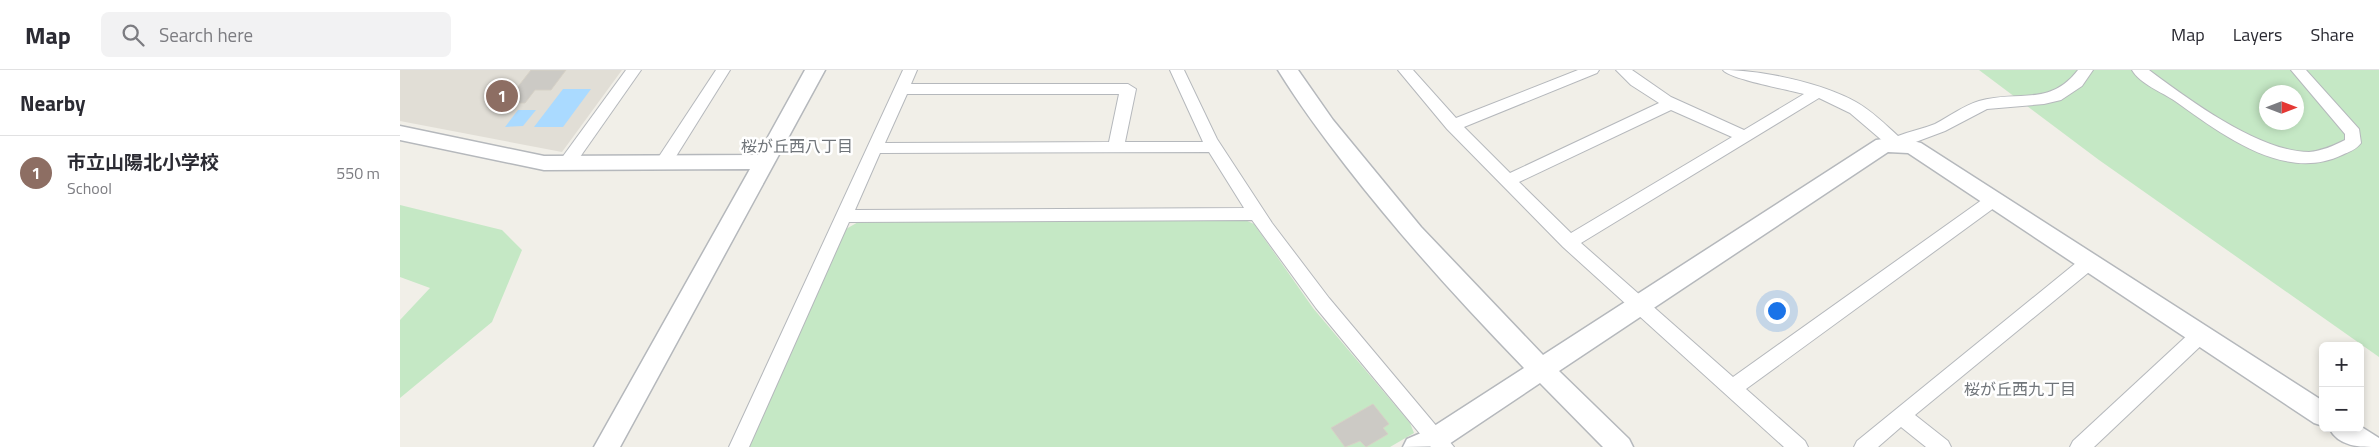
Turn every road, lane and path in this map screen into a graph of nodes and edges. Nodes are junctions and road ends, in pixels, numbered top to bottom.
1 (634, 70) edge
2 (723, 70) edge
3 (814, 70) edge
4 (910, 70) edge
5 (1177, 70) edge
6 (1288, 70) edge
7 (1592, 70) edge
8 (1623, 70) edge
9 (1730, 70) edge
10 (2086, 70) edge
11 (2139, 70) edge
12 (2298, 70) edge
13 (1409, 71) edge
14 (901, 89) junction
15 (1817, 93) junction
16 (1671, 104) junction
17 (1453, 124) junction
18 (400, 133) edge
19 (1745, 136) junction
20 (1897, 144) junction
21 (1116, 147) junction
22 (1214, 147) junction
23 (876, 148) junction
24 (664, 162) junction
25 (764, 162) junction
26 (567, 163) junction
27 (1507, 180) junction
28 (1992, 201) junction
29 (1258, 214) junction
30 (844, 216) junction
31 (1569, 242) junction
32 (2088, 263) junction
33 (1640, 306) junction
34 (2200, 335) junction
35 (1542, 369) junction
36 (1733, 388) junction
37 (2319, 412) edge
38 (1900, 415) junction
39 (2348, 432) edge
40 (1432, 444) edge
41 (2085, 446) edge
42 (607, 447) edge
43 (739, 447) edge
44 (1620, 447) edge
45 (1798, 447) edge
46 (1864, 447) edge
47 (1941, 447) edge
48 (2371, 447) edge

1 - 26 street
2 - 24 street
3 - 25 street
4 - 14 street
5 - 22 street
6 - 35 street
7 - 17 street
8 - 16 street
9 - 15 street
10 - 20 street
11 - 12 street
13 - 17 street
14 - 21 street
14 - 23 street
15 - 19 street
15 - 20 street
16 - 19 street
16 - 27 street
17 - 27 street
18 - 26 street
19 - 31 street
20 - 28 street
20 - 33 street
21 - 22 street
21 - 23 street
22 - 29 street
23 - 30 street
24 - 25 street
24 - 26 street
25 - 42 street
27 - 31 street
28 - 32 street
28 - 36 street
29 - 30 street
29 - 40 street
30 - 43 street
31 - 33 street
32 - 34 street
32 - 38 street
33 - 35 street
33 - 36 street
34 - 37 street
34 - 41 street
35 - 40 street
35 - 44 street
36 - 45 street
38 - 46 street
38 - 47 street
39 - 48 street

